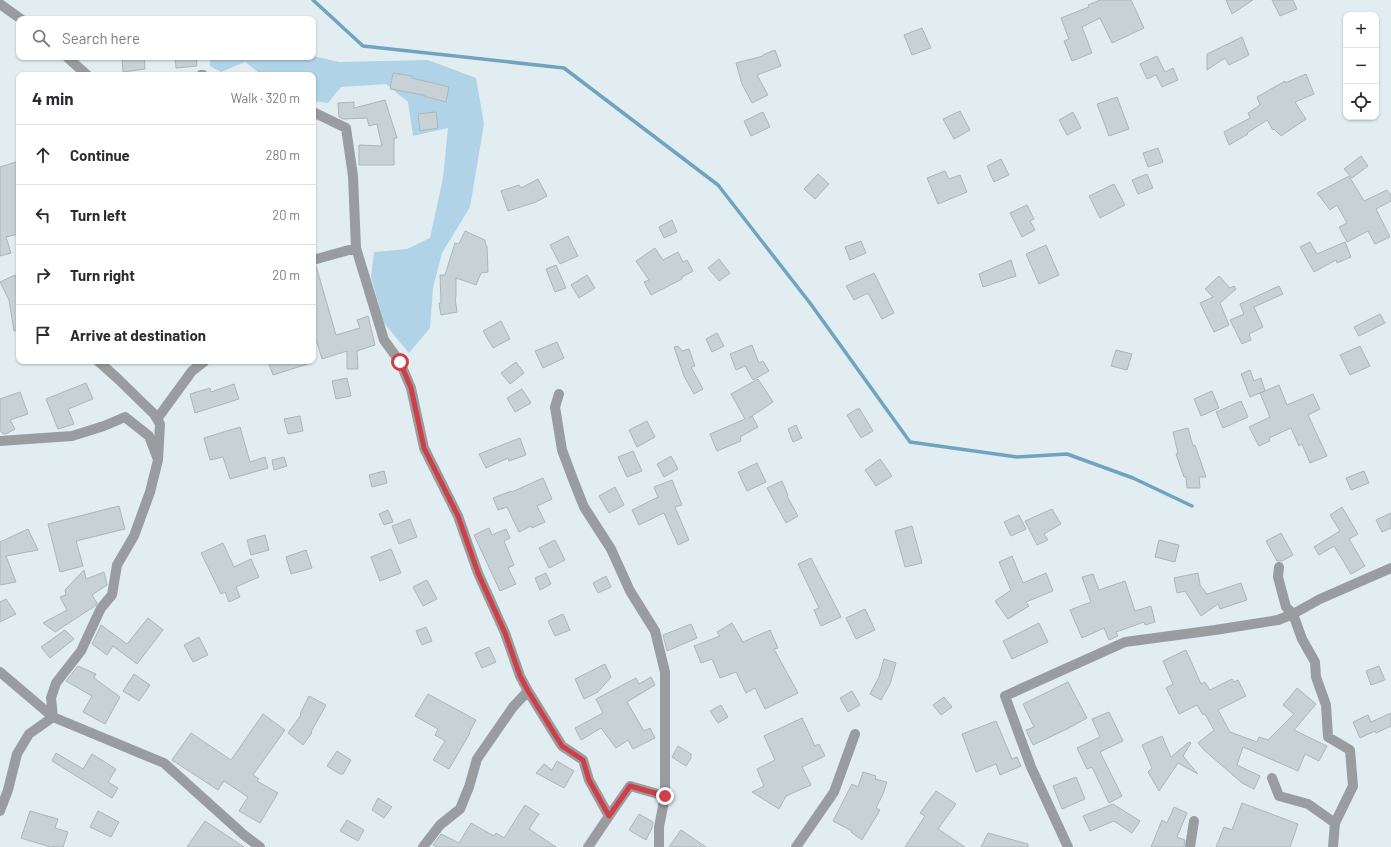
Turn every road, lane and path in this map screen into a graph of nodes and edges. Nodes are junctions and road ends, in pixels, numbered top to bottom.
1 (0, 4) edge
2 (17, 16) edge
3 (70, 60) edge
4 (84, 72) edge
5 (316, 113) edge
6 (356, 248) junction
7 (316, 259) edge
8 (102, 364) edge
9 (200, 364) edge
10 (559, 394) dead end
11 (157, 419) junction
12 (0, 441) edge
13 (158, 460) junction
14 (1279, 567) dead end
15 (1391, 568) edge
16 (1293, 614) junction
17 (0, 672) edge
18 (528, 691) junction
19 (53, 717) junction
20 (855, 734) dead end
21 (1272, 778) dead end
22 (665, 796) junction
23 (0, 811) edge
24 (609, 816) junction
25 (1194, 821) dead end
26 (1334, 822) junction
27 (260, 847) edge
28 (423, 847) edge
29 (588, 847) edge
30 (659, 847) edge
31 (796, 847) edge
32 (1068, 847) edge
33 (1190, 847) edge
34 (1333, 847) edge

1 - 2 street
3 - 4 street
5 - 6 street
6 - 7 street
6 - 18 street
8 - 11 street
9 - 11 street
10 - 22 street
11 - 13 street
12 - 13 street
13 - 19 street
14 - 16 street
15 - 16 street
16 - 26 street
16 - 32 street
17 - 19 street
18 - 24 street
18 - 28 street
19 - 23 street
19 - 27 street
20 - 31 street
21 - 26 street
22 - 24 street
22 - 30 street
24 - 29 street
25 - 33 street
26 - 34 street

